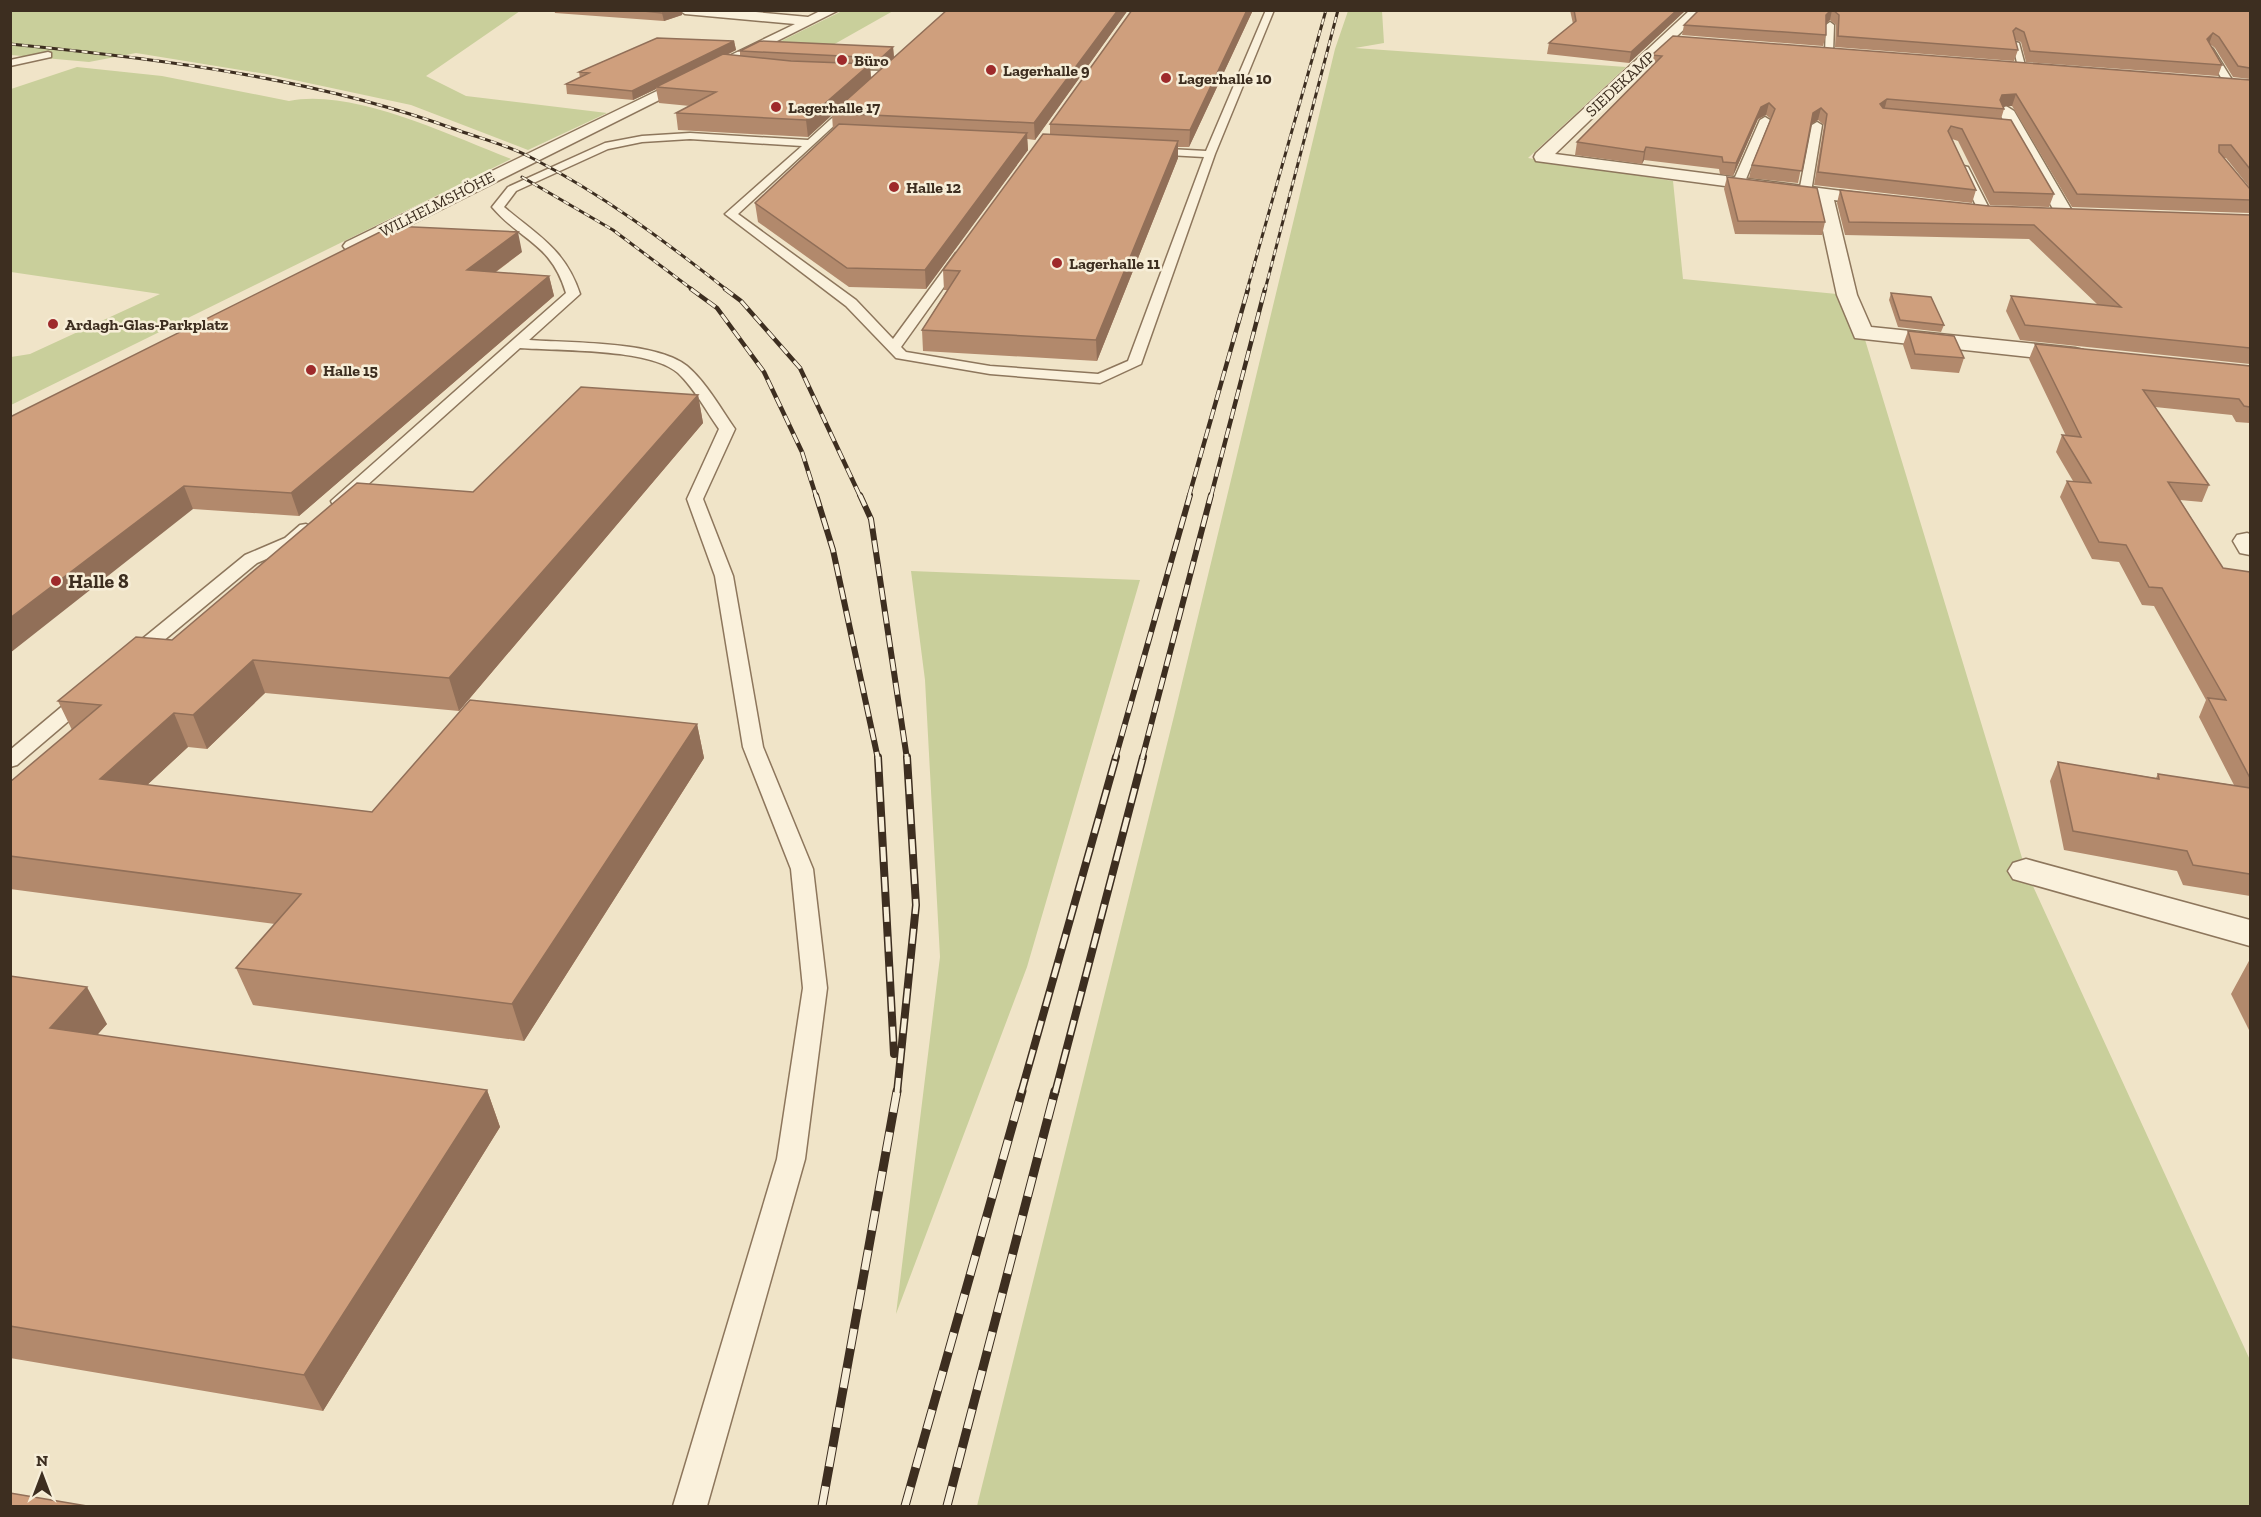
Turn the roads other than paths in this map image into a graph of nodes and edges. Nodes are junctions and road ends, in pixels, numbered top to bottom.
1 (685, 10) edge
2 (833, 10) edge
3 (1270, 10) edge
4 (1698, 10) edge
5 (809, 21) junction
6 (1830, 25) edge
7 (1667, 40) junction
8 (1690, 42) edge
9 (2015, 43) edge
10 (2209, 49) edge
11 (1829, 53) edge
12 (48, 55) dead end
13 (10, 63) edge
14 (724, 64) junction
15 (747, 66) edge
16 (2023, 67) edge
17 (834, 72) edge
18 (2206, 81) edge
19 (2234, 83) joint
20 (1765, 120) edge
21 (2009, 122) edge
22 (1817, 125) edge
23 (820, 137) junction
24 (1141, 151) edge
25 (1956, 152) edge
26 (1210, 154) junction
27 (1738, 184) junction
28 (1814, 193) junction
29 (1905, 203) edge
30 (1962, 210) edge
31 (1985, 212) junction
32 (2008, 213) edge
33 (2043, 215) edge
34 (2066, 216) junction
35 (2089, 217) edge
36 (970, 242) edge
37 (337, 254) edge
38 (518, 344) junction
39 (894, 348) junction
40 (2098, 357) edge
41 (120, 667) edge
42 (94, 688) edge
43 (10, 761) edge
44 (2026, 872) dead end
45 (2250, 933) edge
46 (690, 1506) edge

1 - 5 street
2 - 5 street, WILHELMSHÖHE
3 - 26 lane
4 - 7 street, SIEDEKAMP
5 - 14 street, WILHELMSHÖHE
6 - 11 lane
7 - 8 street
7 - 27 street, SIEDEKAMP
9 - 16 lane
10 - 19 lane
12 - 13 lane
14 - 15 lane
14 - 37 street, WILHELMSHÖHE
17 - 23 lane
18 - 19 street
20 - 27 lane
21 - 34 street
22 - 28 lane
23 - 38 lane
23 - 39 lane
24 - 26 lane
25 - 31 lane
26 - 39 lane
27 - 28 street
28 - 29 street
28 - 40 street
30 - 31 street
31 - 32 street
33 - 34 street
34 - 35 street
36 - 39 lane
38 - 41 lane
38 - 46 lane
42 - 43 lane
44 - 45 street

